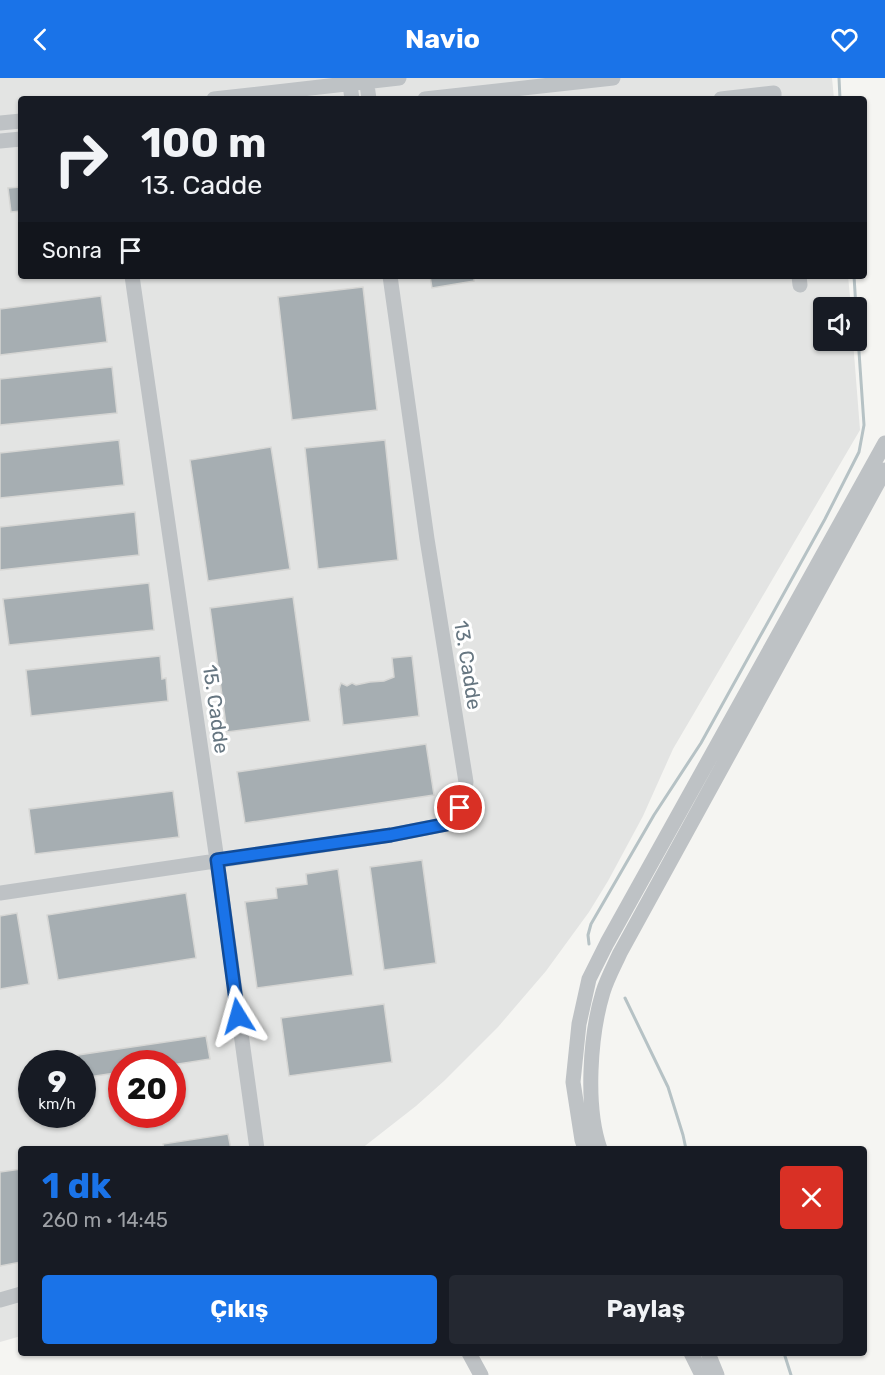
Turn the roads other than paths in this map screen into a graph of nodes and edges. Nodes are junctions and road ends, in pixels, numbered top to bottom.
1 (399, 78) edge
2 (613, 78) edge
3 (366, 80) edge
4 (350, 87) edge
5 (248, 96) edge
6 (369, 96) edge
7 (452, 96) edge
8 (748, 96) edge
9 (774, 96) edge
10 (18, 121) edge
11 (0, 123) edge
12 (18, 139) edge
13 (0, 141) edge
14 (132, 279) edge
15 (390, 279) edge
16 (885, 443) edge
17 (885, 470) edge
18 (217, 860) junction
19 (0, 892) edge
20 (257, 1146) edge
21 (584, 1146) edge
22 (599, 1146) edge
23 (18, 1295) edge
24 (0, 1300) edge
25 (471, 1356) edge
26 (692, 1356) edge
27 (709, 1356) edge
28 (481, 1375) edge
29 (702, 1375) edge
30 (717, 1375) edge

1 - 3 street
2 - 7 street
3 - 4 street
3 - 6 street
4 - 5 street
8 - 9 street
10 - 11 street
12 - 13 street
14 - 18 street, 15. Cadde
15 - 18 street, 13. Cadde
16 - 21 street
17 - 22 street
18 - 19 street, 13. Cadde
18 - 20 street, 15. Cadde
23 - 24 street
25 - 28 street
26 - 29 street
27 - 30 street

